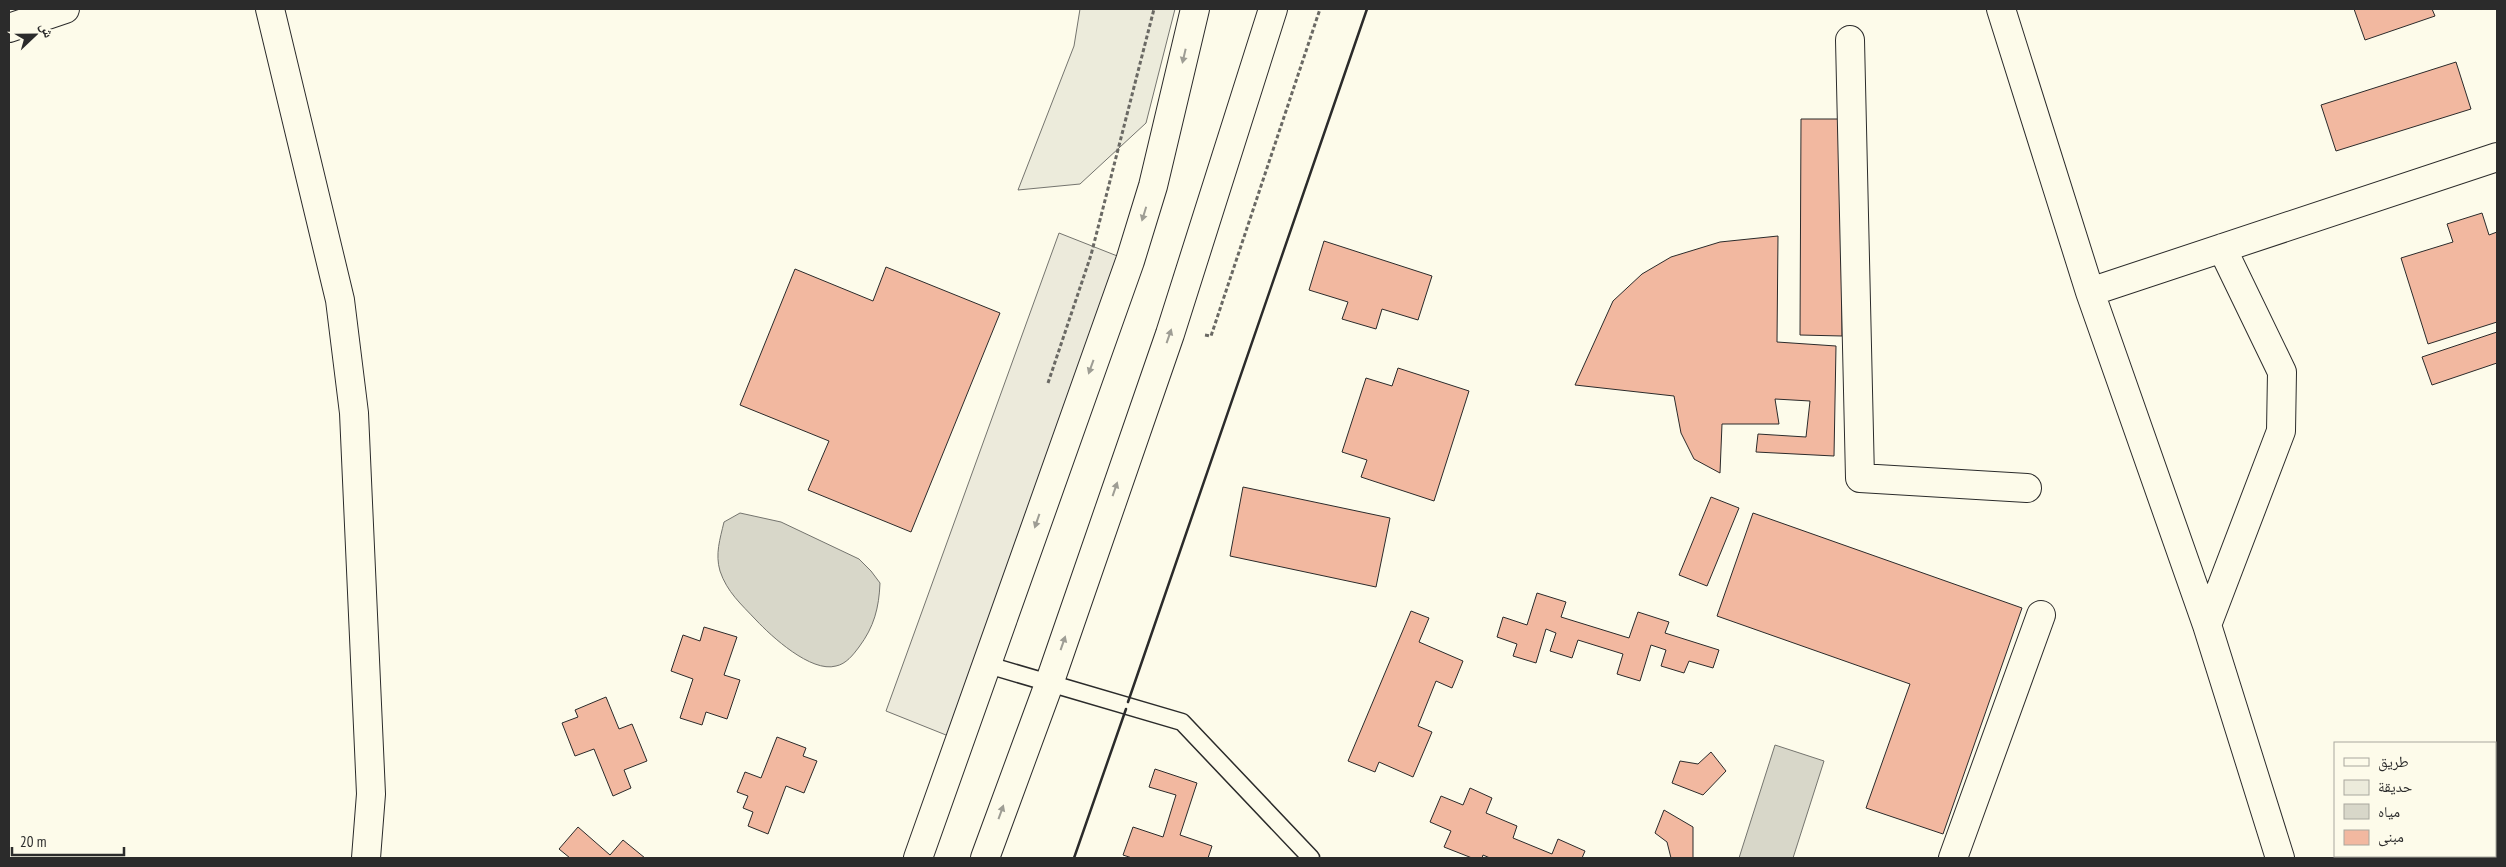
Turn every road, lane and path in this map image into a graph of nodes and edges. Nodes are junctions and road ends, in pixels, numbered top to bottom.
1 (66, 9) edge
2 (270, 9) edge
3 (1154, 9) edge
4 (1195, 9) edge
5 (1273, 9) edge
6 (1320, 9) edge
7 (2001, 9) edge
8 (9, 28) edge
9 (1850, 40) dead end
10 (2497, 157) edge
11 (2222, 248) junction
12 (2090, 292) junction
13 (1170, 334) junction
14 (1048, 385) dead end
15 (2027, 488) dead end
16 (2042, 615) dead end
17 (2207, 625) junction
18 (988, 665) junction
19 (1049, 684) junction
20 (366, 858) edge
21 (918, 858) edge
22 (985, 858) edge
23 (1310, 858) edge
24 (1953, 858) edge
25 (2280, 858) edge

1 - 8 street
2 - 20 street
3 - 14 path
4 -> 18 street
5 - 13 street
6 - 13 path
7 - 12 street
9 - 15 street
10 - 11 street
11 - 12 street
11 - 17 street
12 - 17 street
19 -> 13 street
16 - 24 street
17 - 25 street
18 - 19 lane
18 - 21 street
22 -> 19 street
19 - 23 lane

